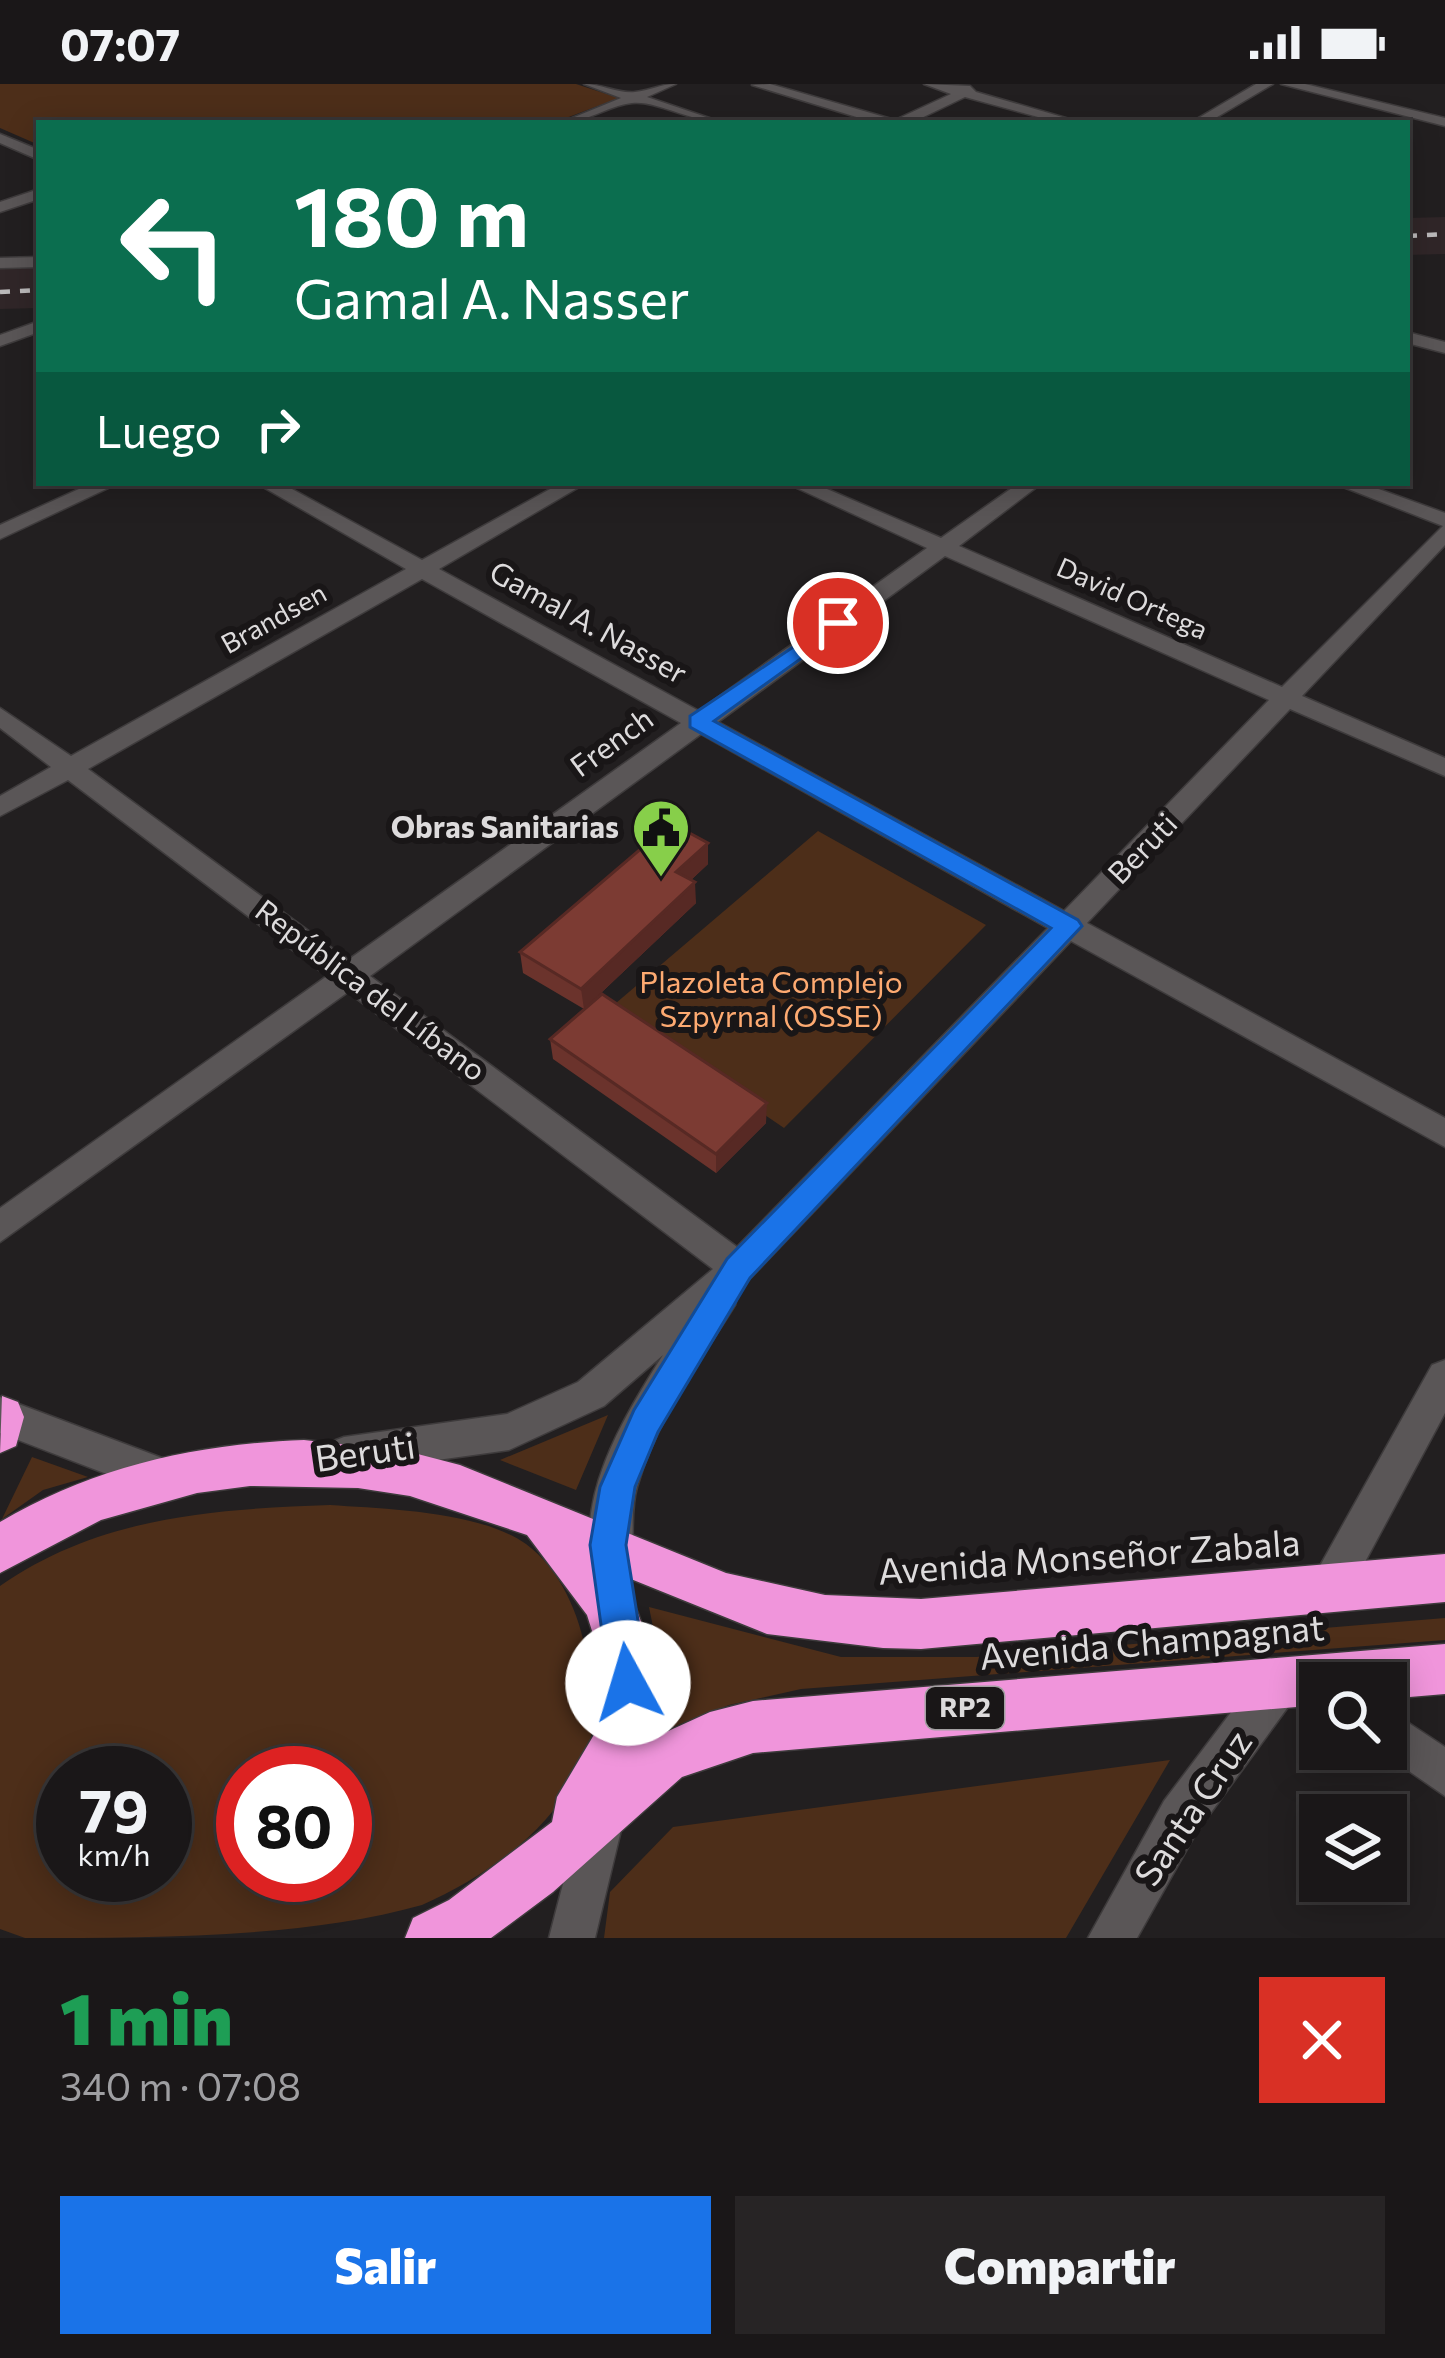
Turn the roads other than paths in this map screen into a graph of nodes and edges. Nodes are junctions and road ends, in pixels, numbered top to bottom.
1 (591, 84) edge
2 (669, 84) edge
3 (931, 84) edge
4 (982, 84) edge
5 (1266, 84) edge
6 (1288, 84) edge
7 (759, 85) edge
8 (963, 93) junction
9 (634, 98) junction
10 (574, 120) edge
11 (707, 120) edge
12 (885, 120) edge
13 (903, 120) edge
14 (1065, 120) edge
15 (1202, 120) edge
16 (1445, 122) edge
17 (0, 138) edge
18 (36, 155) edge
19 (36, 195) edge
20 (0, 207) edge
21 (36, 262) edge
22 (0, 263) edge
23 (36, 328) edge
24 (1410, 338) edge
25 (9, 343) edge
26 (1445, 349) edge
27 (102, 486) edge
28 (271, 486) edge
29 (571, 486) edge
30 (803, 486) edge
31 (1028, 486) edge
32 (1351, 486) edge
33 (1445, 520) edge
34 (1445, 532) edge
35 (0, 533) edge
36 (942, 548) junction
37 (423, 570) junction
38 (1288, 699) junction
39 (0, 716) edge
40 (698, 722) junction
41 (69, 768) junction
42 (1445, 768) edge
43 (0, 807) edge
44 (1069, 926) junction
45 (349, 974) junction
46 (1445, 1134) edge
47 (0, 1227) edge
48 (739, 1268) junction
49 (1445, 1377) edge
50 (1, 1421) edge
51 (297, 1461) junction
52 (164, 1478) junction
53 (541, 1521) junction
54 (608, 1545) junction
55 (0, 1549) edge
56 (1445, 1578) edge
57 (1330, 1587) junction
58 (624, 1630) junction
59 (1445, 1669) edge
60 (1407, 1672) edge
61 (1299, 1682) edge
62 (1299, 1691) edge
63 (625, 1730) junction
64 (1407, 1745) edge
65 (1445, 1774) edge
66 (605, 1808) junction
67 (534, 1874) junction
68 (433, 1938) edge
69 (572, 1938) edge
70 (1111, 1938) edge

1 - 9 street
2 - 9 street
3 - 8 street
4 - 8 street
5 - 15 street
6 - 16 street
7 - 12 street
8 - 13 street
8 - 14 street
9 - 10 street
9 - 11 street
17 - 18 street
19 - 20 street
21 - 22 street
23 - 25 street
24 - 26 street
27 - 35 street
28 - 37 street, Gamal A. Nasser
29 - 37 street, Brandsen
30 - 36 street, David Ortega
31 - 36 street, French
32 - 33 street
34 - 38 street, Beruti
36 - 38 street, David Ortega
36 - 40 street, French
37 - 40 street, Gamal A. Nasser
37 - 41 street, Brandsen
38 - 42 street, David Ortega
38 - 44 street, Beruti
39 - 41 street, República del Líbano
40 - 44 street, Gamal A. Nasser
40 - 45 street, French
41 - 43 street, Brandsen
41 - 45 street, República del Líbano
44 - 46 street, Gamal A. Nasser
44 - 48 street, Beruti
45 - 47 street, French
45 - 48 street, República del Líbano
48 - 51 street, Beruti
48 - 54 street, Beruti
49 - 57 street
50 - 52 street
51 - 52 highway, RP2
51 - 53 highway, RP2
52 - 55 highway, RP2
53 - 54 highway, Avenida Monseñor Zabala / RP2
53 - 58 highway, RP2
54 - 57 highway, Avenida Monseñor Zabala / RP2
54 - 58 street, Beruti
56 - 57 highway, Avenida Monseñor Zabala / RP2
58 - 63 highway, RP2
59 - 60 highway, Avenida Champagnat / RP2
61 - 66 highway, Avenida Champagnat / RP2
62 - 70 street, Santa Cruz
63 - 66 street
63 - 67 highway, RP2
64 - 65 street
66 - 67 highway, Avenida Champagnat / RP2
66 - 69 street
67 - 68 highway, Avenida Champagnat / RP2

